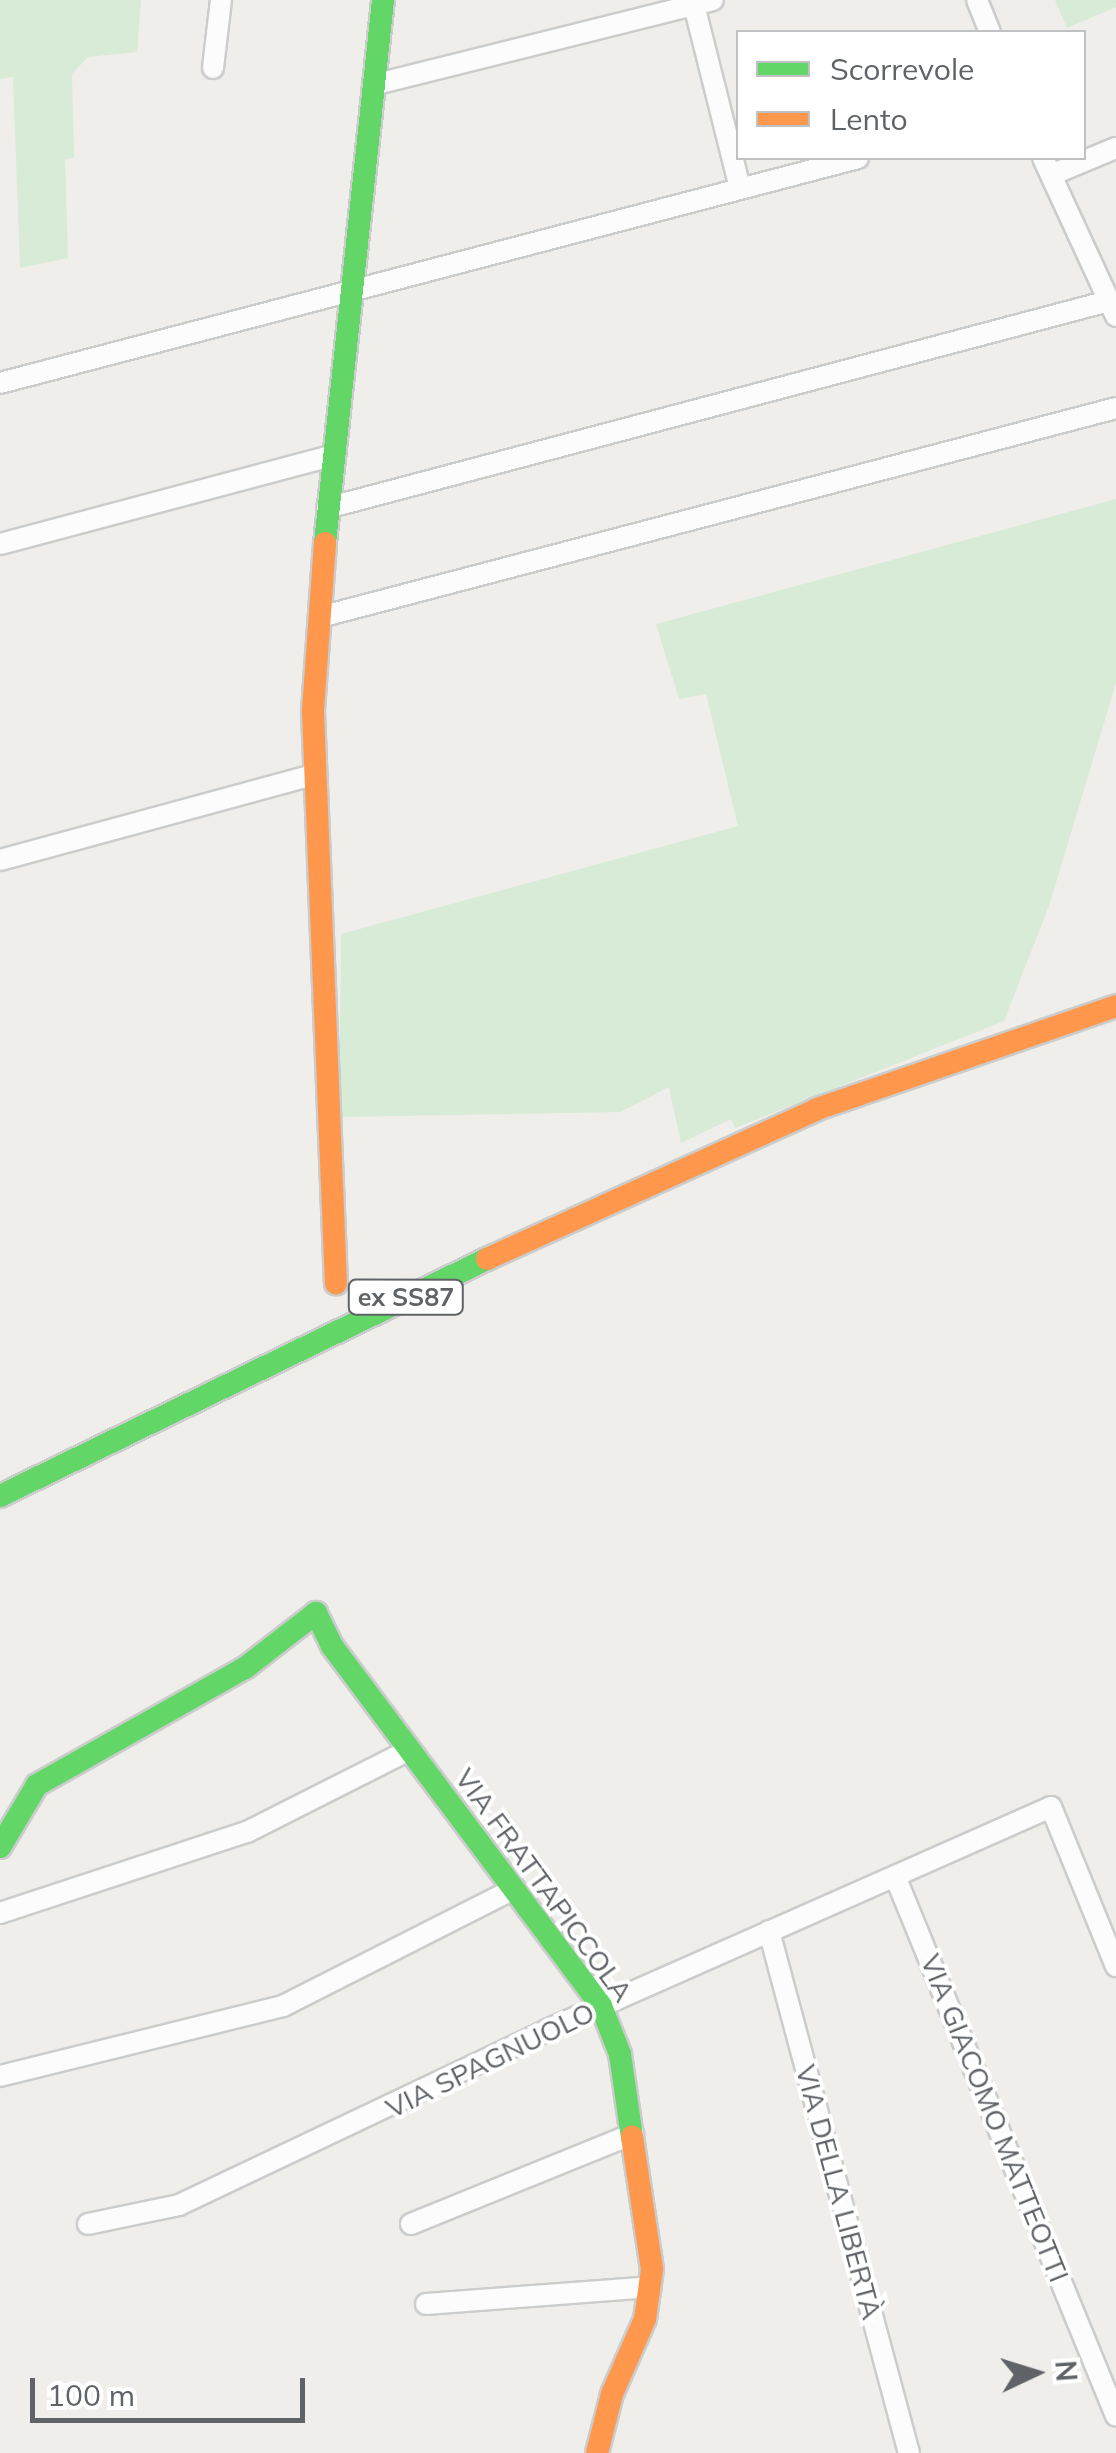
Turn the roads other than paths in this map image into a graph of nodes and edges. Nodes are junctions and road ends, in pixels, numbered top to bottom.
1 (221, 0) edge
2 (383, 0) edge
3 (977, 0) edge
4 (703, 3) edge
5 (989, 30) edge
6 (213, 68) dead end
7 (373, 85) junction
8 (1116, 148) edge
9 (1086, 156) edge
10 (850, 160) edge
11 (1047, 166) edge
12 (740, 188) junction
13 (350, 291) junction
14 (1112, 308) edge
15 (0, 383) edge
16 (1116, 408) edge
17 (331, 456) junction
18 (327, 508) junction
19 (0, 544) edge
20 (320, 616) junction
21 (317, 774) junction
22 (0, 860) edge
23 (1116, 1006) edge
24 (336, 1284) dead end
25 (0, 1496) edge
26 (409, 1750) junction
27 (0, 1847) edge
28 (895, 1876) junction
29 (514, 1890) junction
30 (0, 1913) edge
31 (769, 1930) junction
32 (1116, 1966) edge
33 (601, 2006) junction
34 (0, 2076) edge
35 (633, 2134) junction
36 (88, 2224) dead end
37 (410, 2224) dead end
38 (650, 2287) junction
39 (426, 2304) dead end
40 (1116, 2416) edge
41 (597, 2453) edge
42 (909, 2453) edge

1 - 6 street
2 - 7 main road
3 - 5 street
4 - 7 street
4 - 12 street
7 - 13 main road
8 - 9 street
10 - 12 street
11 - 14 street
12 - 13 street
13 - 15 street
13 - 17 main road
14 - 18 street
16 - 20 street
17 - 18 main road
17 - 19 street
18 - 20 main road
20 - 21 main road
21 - 22 street
21 - 24 main road
23 - 25 main road, ex SS87
26 - 27 main road, VIA FRATTAPICCOLA
26 - 29 main road, VIA FRATTAPICCOLA
26 - 30 street
28 - 31 street, VIA SPAGNUOLO
28 - 32 street, VIA SPAGNUOLO
28 - 40 street, VIA GIACOMO MATTEOTTI
29 - 33 main road, VIA FRATTAPICCOLA
29 - 34 street
31 - 33 street, VIA SPAGNUOLO
31 - 42 street, VIA DELLA LIBERTÀ
33 - 35 main road, VIA FRATTAPICCOLA
33 - 36 street, VIA SPAGNUOLO
35 - 37 street
35 - 38 main road, VIA FRATTAPICCOLA
38 - 39 street
38 - 41 main road, VIA FRATTAPICCOLA

